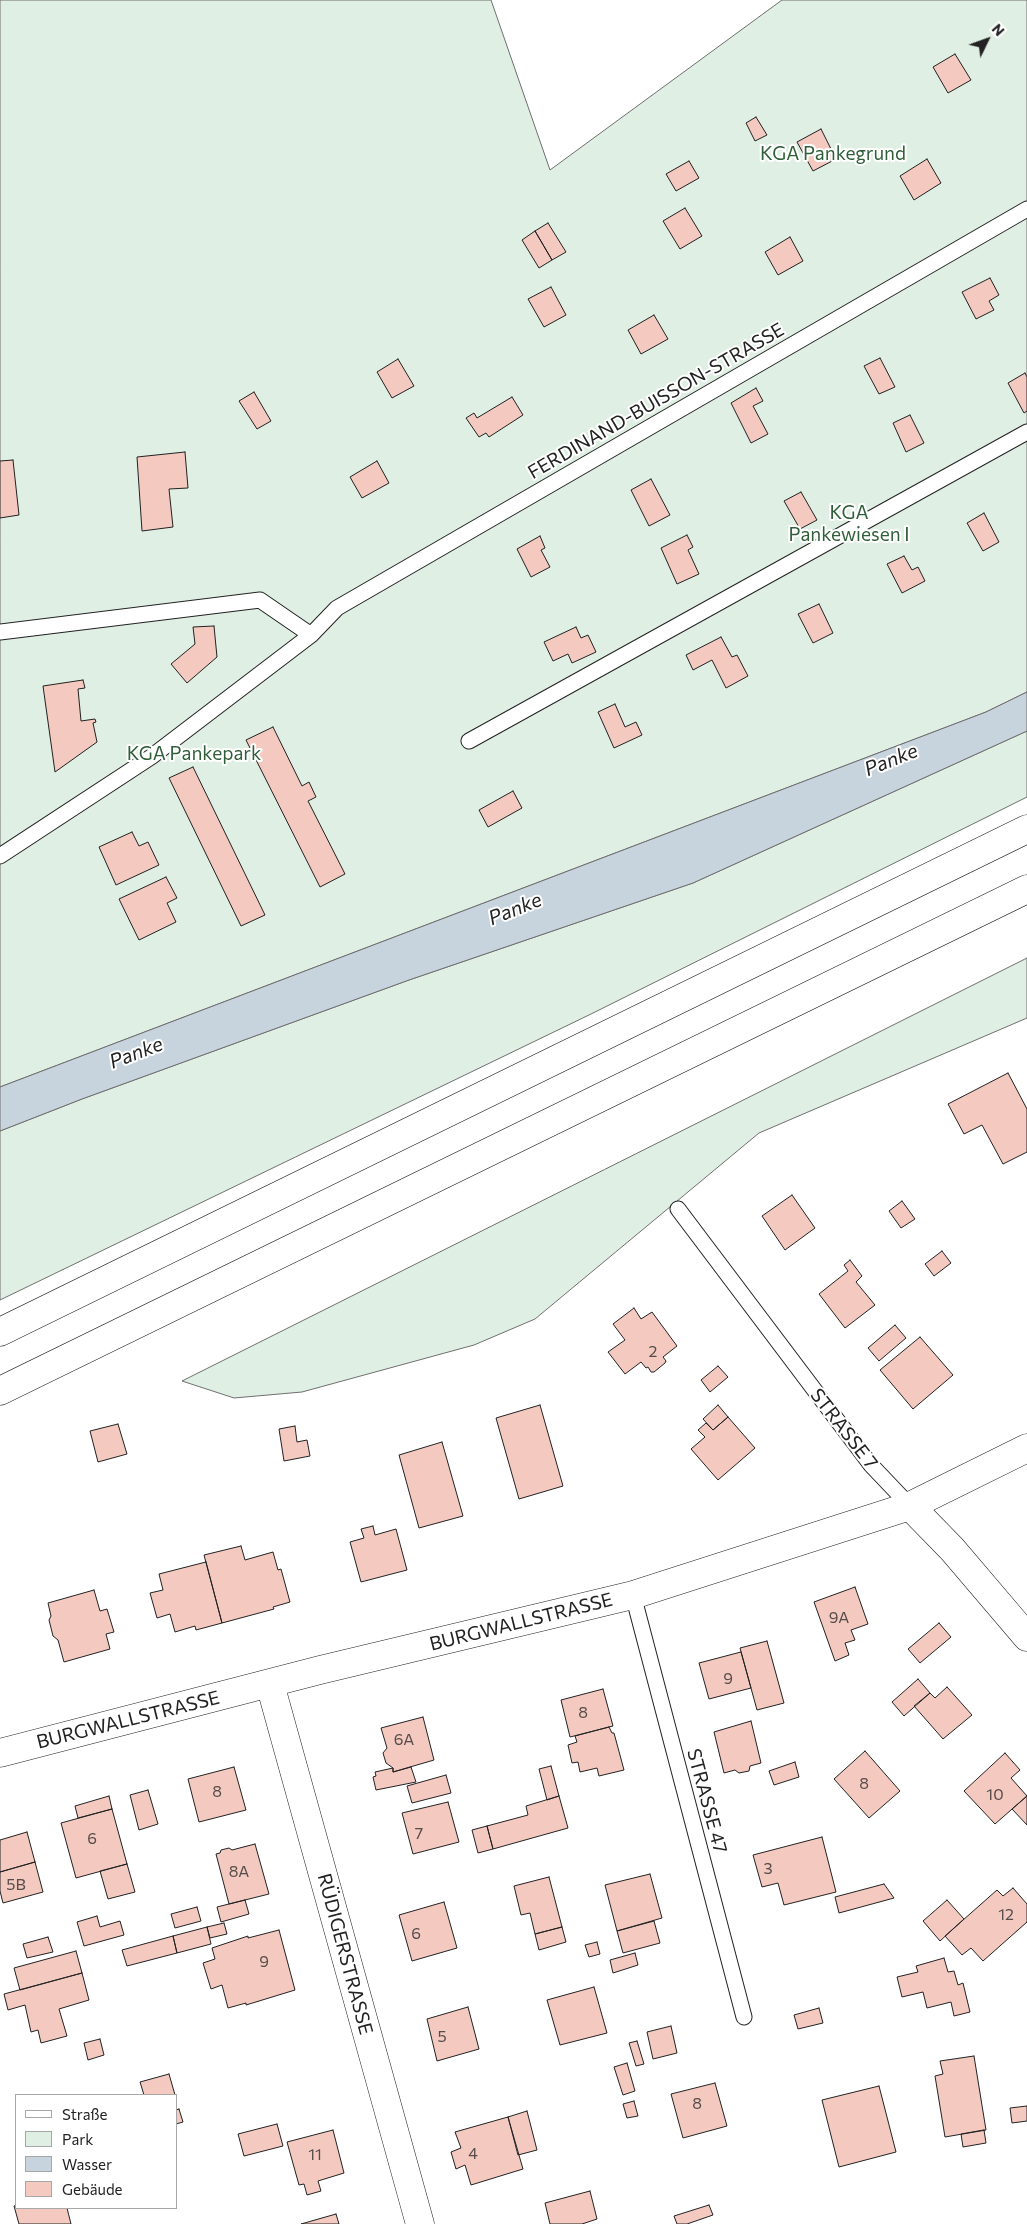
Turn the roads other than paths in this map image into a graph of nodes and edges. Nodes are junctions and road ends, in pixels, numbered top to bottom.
1 (1027, 209) edge
2 (1027, 432) edge
3 (0, 632) edge
4 (311, 635) junction
5 (469, 741) dead end
6 (1027, 829) edge
7 (0, 856) edge
8 (1027, 889) edge
9 (678, 1208) dead end
10 (0, 1332) edge
11 (0, 1391) edge
12 (1027, 1448) edge
13 (910, 1506) junction
14 (633, 1595) junction
15 (1027, 1637) edge
16 (270, 1684) junction
17 (0, 1753) edge
18 (744, 2017) dead end
19 (420, 2224) edge

1 - 4 lane, FERDINAND-BUISSON-STRASSE
2 - 5 lane
3 - 4 lane
4 - 7 lane, FERDINAND-BUISSON-STRASSE
6 - 10 main road
8 - 11 main road
9 - 13 lane, STRASSE 7
12 - 13 main road, BURGWALLSTRASSE
13 - 14 main road, BURGWALLSTRASSE
13 - 15 main road, STRASSE 7
14 - 16 main road, BURGWALLSTRASSE
14 - 18 lane, STRASSE 47
16 - 17 main road, BURGWALLSTRASSE
16 - 19 main road, RÜDIGERSTRASSE

